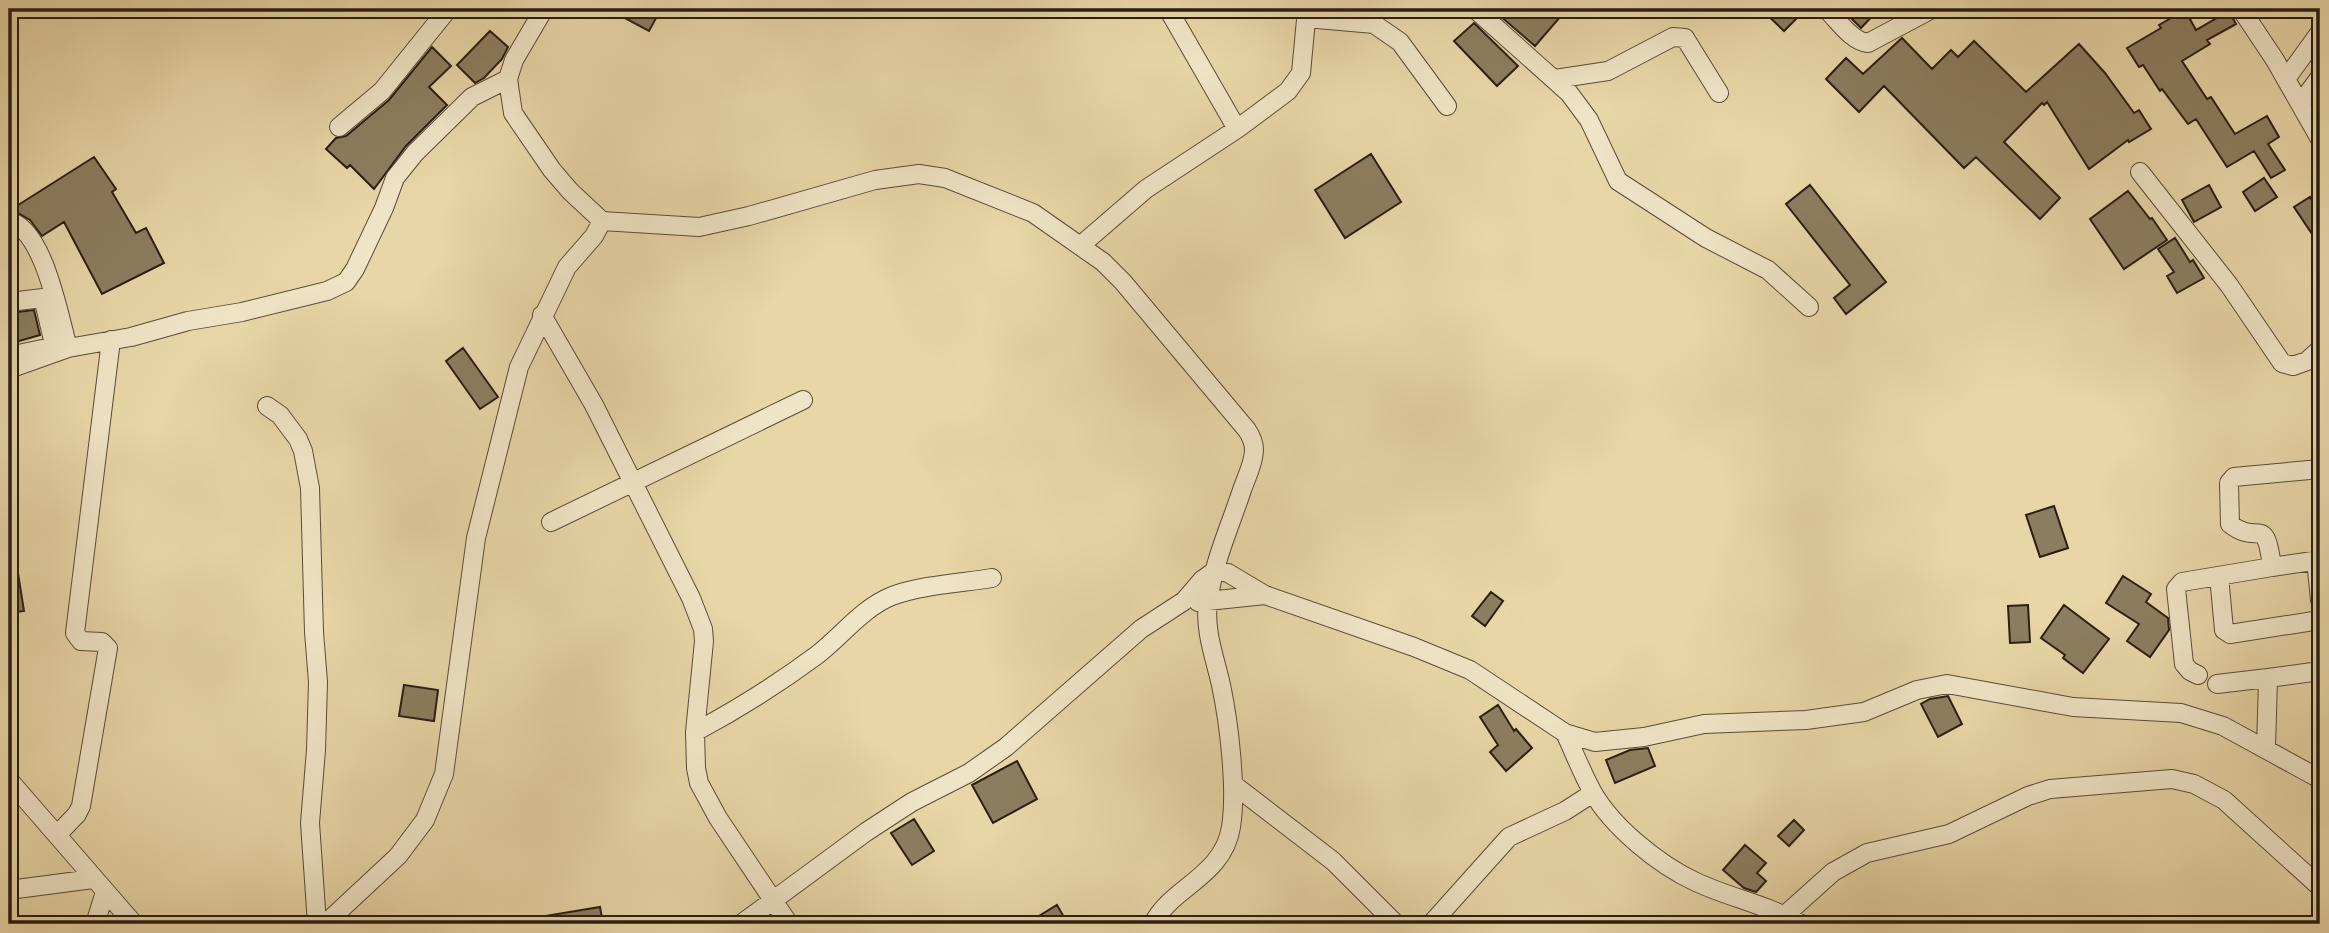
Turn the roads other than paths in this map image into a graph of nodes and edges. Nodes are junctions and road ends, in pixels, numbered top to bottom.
1 (448, 9) edge
2 (544, 9) edge
3 (1168, 9) edge
4 (1475, 9) edge
5 (1826, 9) edge
6 (1932, 9) edge
7 (2241, 9) edge
8 (1306, 13) edge
9 (2320, 32) edge
10 (2320, 76) edge
11 (508, 79) junction
12 (1555, 79) junction
13 (2286, 79) junction
14 (1719, 93) dead end
15 (2300, 104) junction
16 (1447, 106) dead end
17 (339, 127) dead end
18 (1237, 130) junction
19 (2320, 139) edge
20 (2140, 172) dead end
21 (602, 220) junction
22 (9, 221) edge
23 (1080, 246) junction
24 (9, 302) edge
25 (1809, 307) dead end
26 (542, 315) junction
27 (111, 340) junction
28 (61, 344) junction
29 (2320, 349) edge
30 (9, 356) edge
31 (9, 369) edge
32 (803, 400) dead end
33 (267, 406) dead end
34 (2320, 469) edge
35 (632, 482) junction
36 (551, 522) dead end
37 (2318, 560) edge
38 (2272, 566) junction
39 (1216, 569) junction
40 (2220, 576) junction
41 (992, 578) dead end
42 (1265, 595) junction
43 (2320, 600) edge
44 (1184, 601) junction
45 (1208, 602) junction
46 (2320, 620) edge
47 (2320, 671) edge
48 (2198, 675) dead end
49 (2268, 678) junction
50 (2217, 684) dead end
51 (695, 732) junction
52 (1565, 733) junction
53 (2266, 748) junction
54 (2320, 779) edge
55 (9, 780) edge
56 (1234, 785) junction
57 (1593, 793) junction
58 (57, 835) junction
59 (99, 886) junction
60 (2320, 887) edge
61 (9, 890) edge
62 (773, 901) junction
63 (1785, 915) junction
64 (95, 924) edge
65 (134, 924) edge
66 (317, 924) edge
67 (325, 924) edge
68 (741, 924) edge
69 (789, 924) edge
70 (1153, 924) edge
71 (1396, 924) edge
72 (1431, 924) edge
73 (1801, 924) edge

1 - 17 street
2 - 11 street
3 - 18 street
4 - 12 street
5 - 6 street
7 - 13 street
8 - 16 street
8 - 18 street
9 - 13 street
10 - 15 street
11 - 21 street
11 - 27 street
12 - 14 street
12 - 25 street
13 - 15 street
15 - 19 street
18 - 23 street
20 - 29 street
21 - 23 street
21 - 26 street
22 - 28 street
23 - 39 street
24 - 28 street
26 - 35 street
26 - 67 street
27 - 28 street
27 - 58 street
28 - 30 street
28 - 31 street
32 - 35 street
33 - 66 street
34 - 38 street
35 - 36 street
35 - 51 street
37 - 38 street
37 - 43 street
38 - 40 street
39 - 42 street
39 - 44 street
39 - 45 street
40 - 46 street
40 - 48 street
41 - 51 street
42 - 45 street
42 - 52 street
44 - 45 street
44 - 62 street
45 - 56 street
47 - 49 street
49 - 50 street
49 - 53 street
51 - 62 street
52 - 53 street
52 - 57 street
53 - 54 street
55 - 58 street
56 - 70 street
56 - 71 street
57 - 63 street
57 - 72 street
58 - 59 street
59 - 61 street
59 - 64 street
59 - 65 street
60 - 63 street
62 - 68 street
62 - 69 street
63 - 73 street

